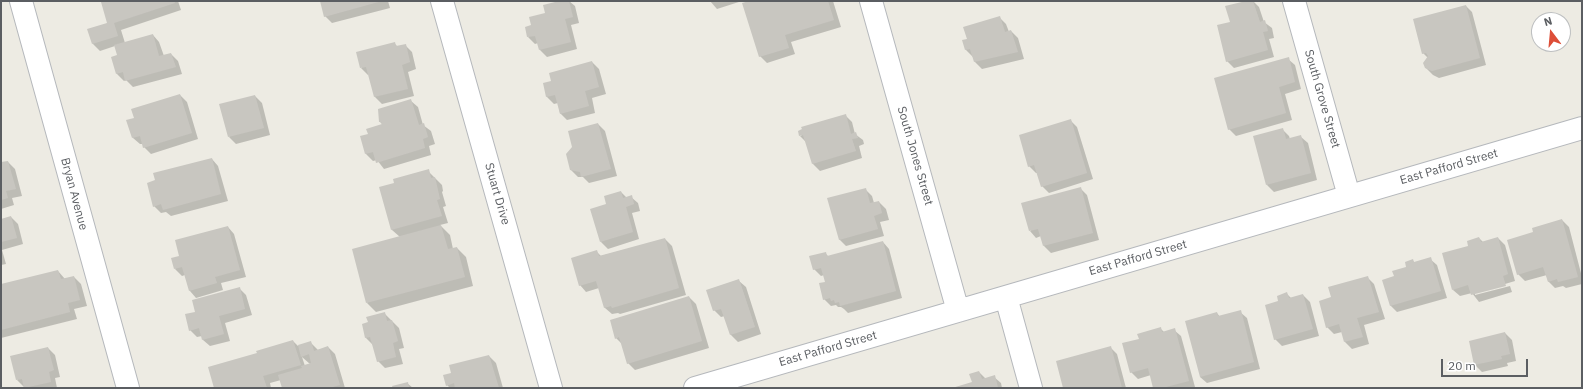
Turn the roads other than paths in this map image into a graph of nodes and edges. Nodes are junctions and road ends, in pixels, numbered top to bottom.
1 (21, 1) edge
2 (442, 1) edge
3 (871, 1) edge
4 (1294, 1) edge
5 (1582, 128) edge
6 (1349, 196) junction
7 (1006, 297) junction
8 (958, 311) junction
9 (128, 388) edge
10 (552, 388) edge
11 (695, 388) edge
12 (1031, 388) edge

1 - 9 street, Bryan Avenue
2 - 10 street, Stuart Drive
3 - 8 street, South Jones Street
4 - 6 street, South Grove Street
5 - 6 street, East Pafford Street
6 - 7 street, East Pafford Street
7 - 8 street, East Pafford Street
7 - 12 street
8 - 11 street, East Pafford Street

